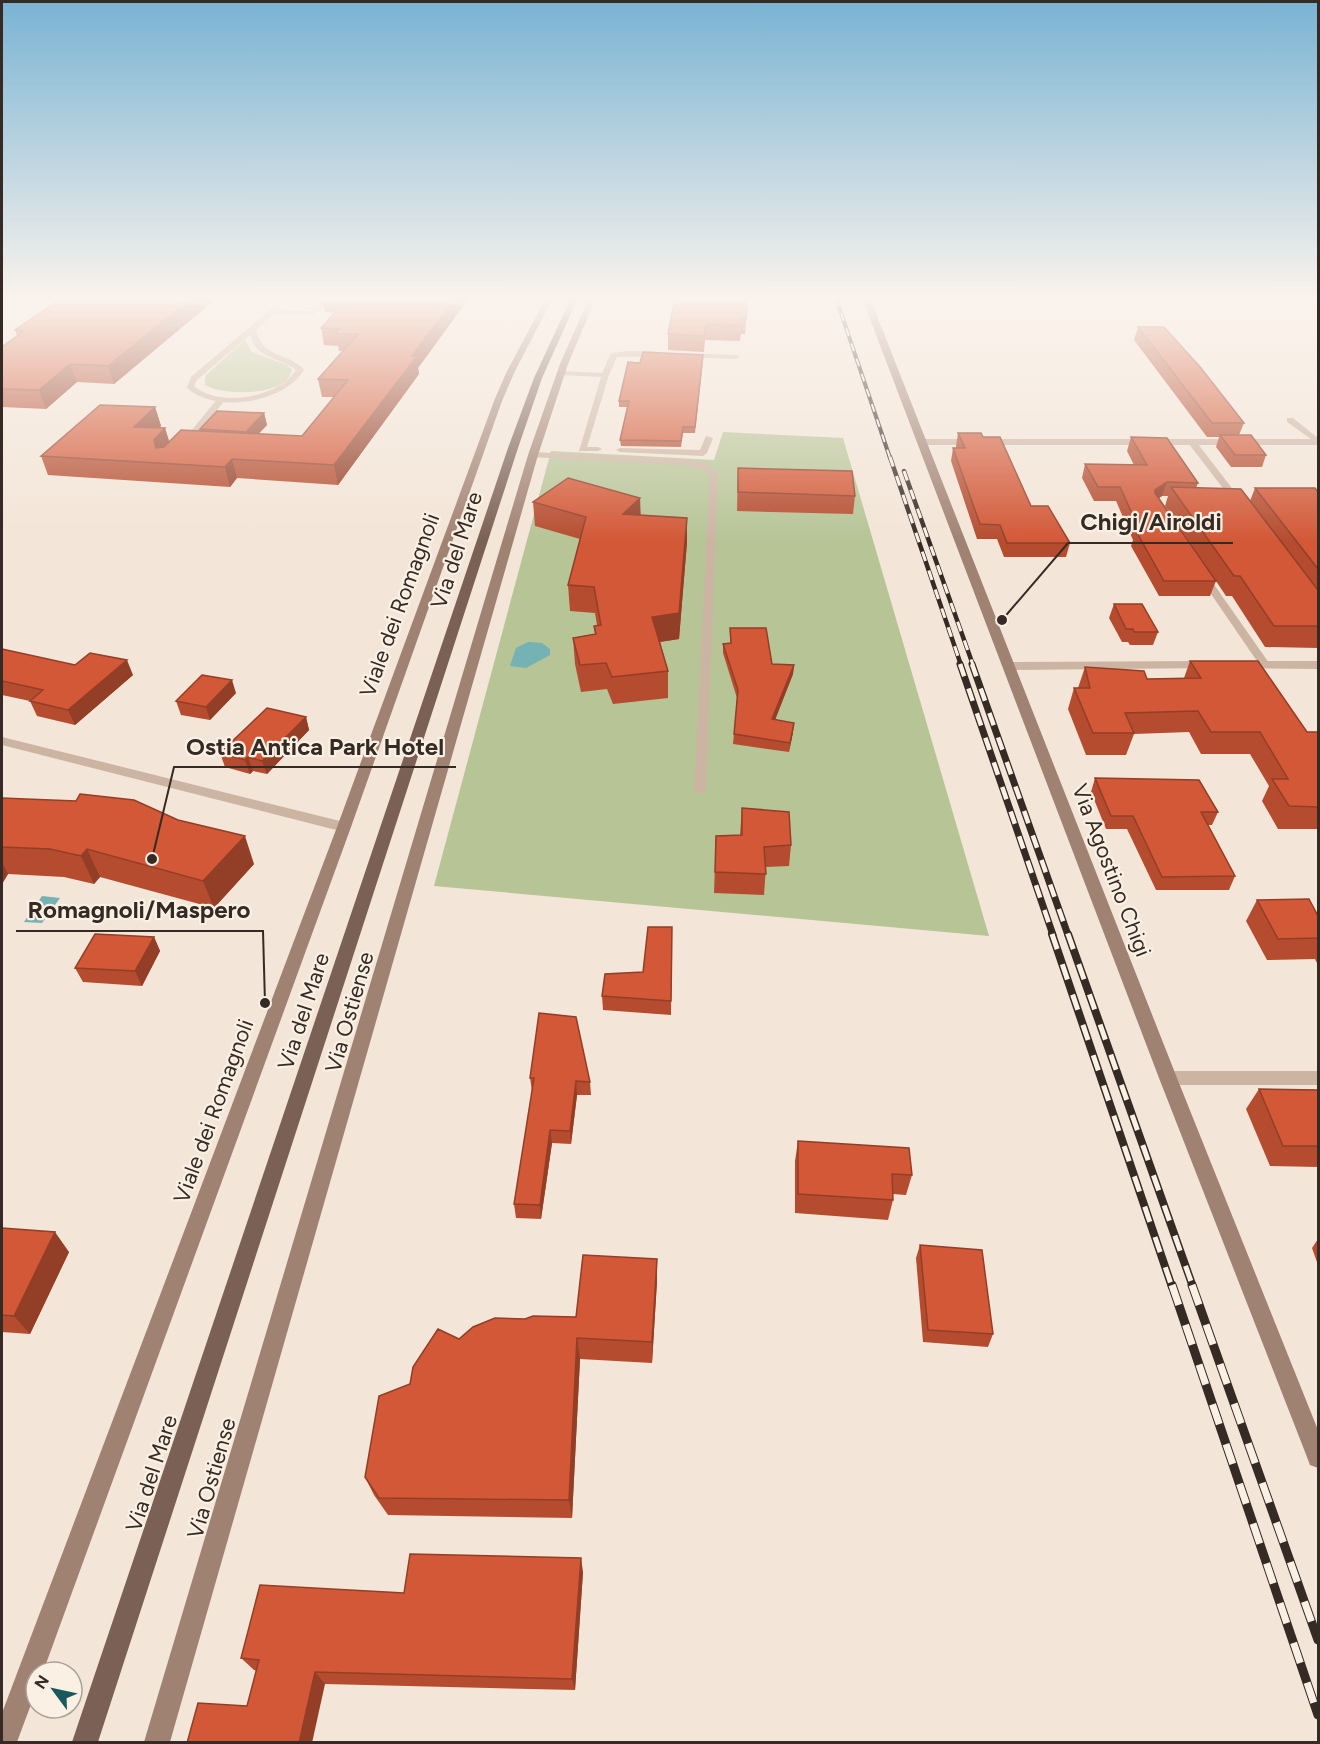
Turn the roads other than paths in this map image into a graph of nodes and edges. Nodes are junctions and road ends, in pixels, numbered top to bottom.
1 (196, 379) edge
2 (294, 379) edge
3 (507, 379) edge
4 (540, 379) edge
5 (559, 379) edge
6 (604, 379) edge
7 (899, 379) edge
8 (222, 399) junction
9 (1290, 420) dead end
10 (708, 438) dead end
11 (924, 442) junction
12 (1191, 442) junction
13 (1318, 442) edge
14 (196, 445) edge
15 (532, 455) junction
16 (1245, 512) edge
17 (1195, 562) edge
18 (1265, 665) junction
19 (1318, 665) edge
20 (1009, 666) junction
21 (4, 746) edge
22 (700, 790) dead end
23 (344, 827) junction
24 (1168, 1078) junction
25 (1318, 1078) edge
26 (1318, 1456) edge
27 (4, 1743) edge
28 (85, 1743) edge
29 (157, 1743) edge

1 - 8 street
2 - 8 street
3 - 23 main road, Viale dei Romagnoli
4 - 28 main road, Via del Mare
5 - 15 main road, Via Ostiense
6 - 10 lane
7 - 11 main road, Via Agostino Chigi
8 - 14 lane
9 - 13 lane
11 - 12 street
11 - 20 main road, Via Agostino Chigi
12 - 13 street
12 - 16 lane
15 - 22 lane
15 - 29 main road, Via Ostiense
17 - 18 lane
18 - 19 street
18 - 20 street
20 - 24 main road, Via Agostino Chigi
21 - 23 street
23 - 27 main road, Viale dei Romagnoli
24 - 25 street
24 - 26 main road, Via Agostino Chigi

